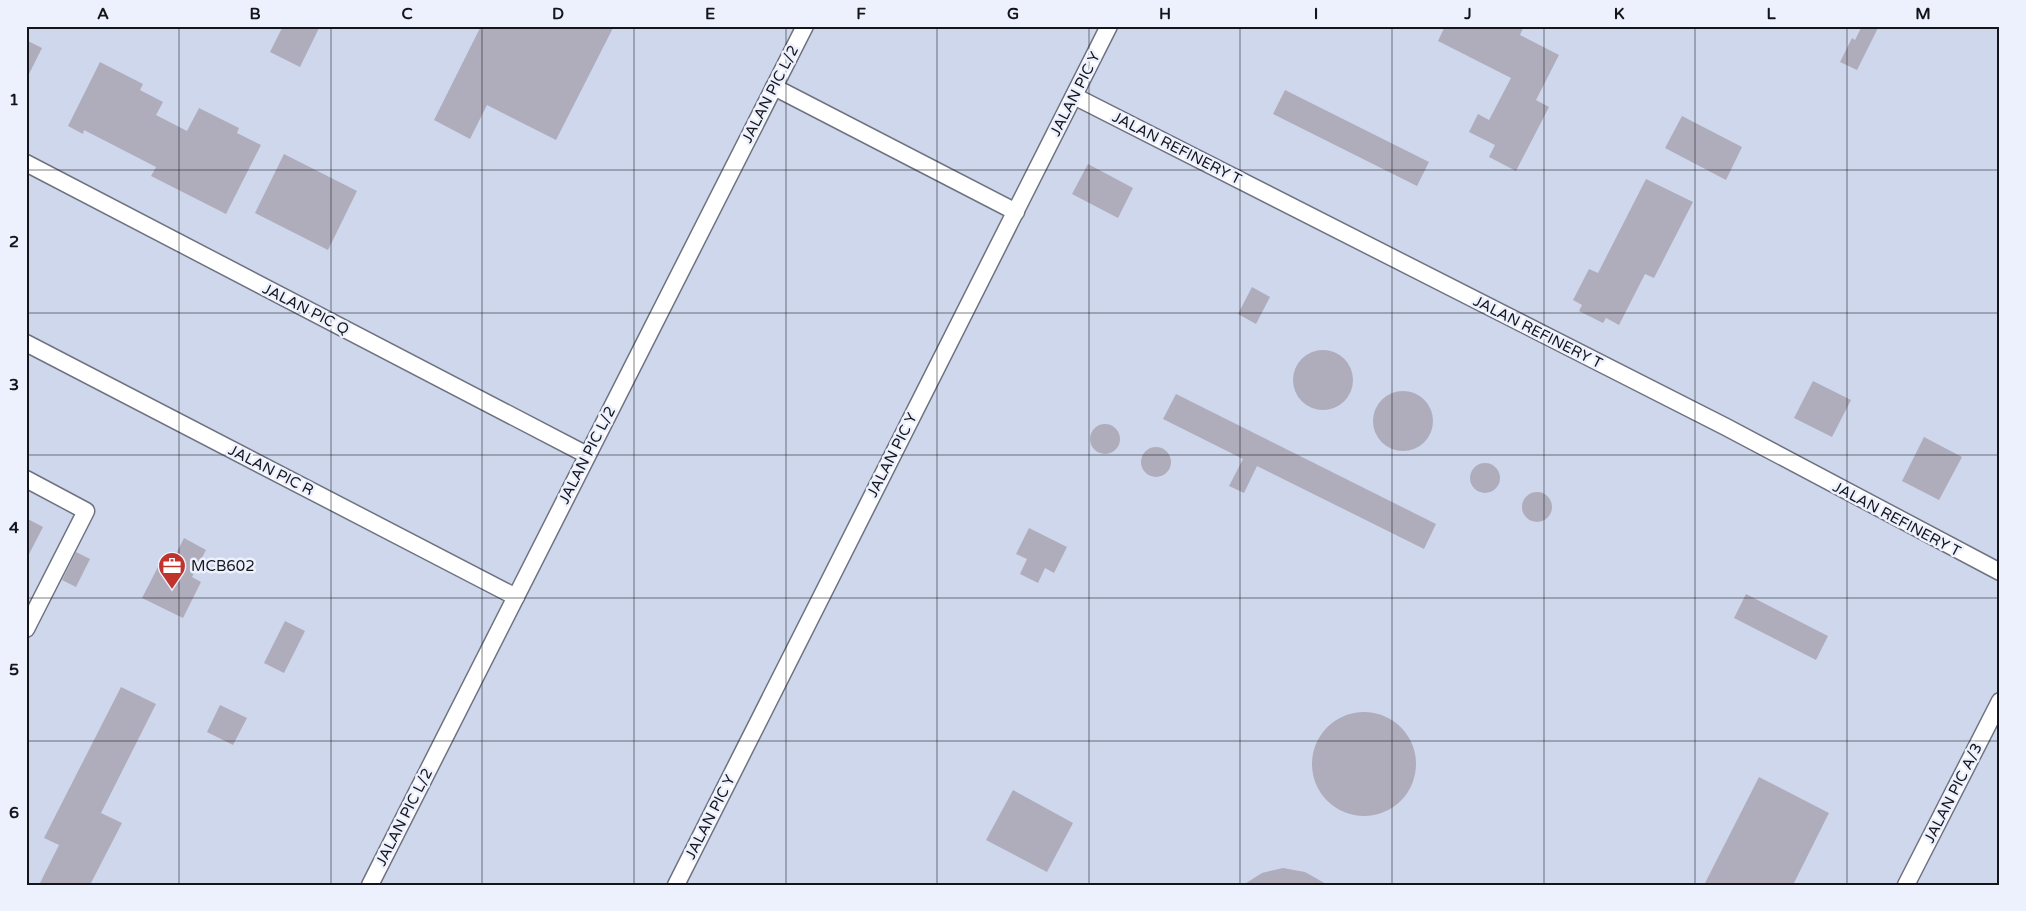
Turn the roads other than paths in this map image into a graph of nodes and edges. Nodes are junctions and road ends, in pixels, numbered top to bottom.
1 (804, 26) edge
2 (1109, 26) edge
3 (774, 87) junction
4 (1074, 96) junction
5 (26, 164) edge
6 (1016, 212) junction
7 (26, 343) edge
8 (587, 455) junction
9 (26, 479) edge
10 (2000, 572) edge
11 (516, 597) junction
12 (26, 630) edge
13 (2000, 701) edge
14 (370, 885) edge
15 (676, 885) edge
16 (1906, 885) edge

1 - 3 street, JALAN PIC L/2
2 - 4 street, JALAN PIC Y
3 - 6 street
3 - 8 street, JALAN PIC L/2
4 - 6 street, JALAN PIC Y
4 - 10 street, JALAN REFINERY T
5 - 8 street, JALAN PIC Q
6 - 15 street, JALAN PIC Y
7 - 11 street, JALAN PIC R
8 - 11 street, JALAN PIC L/2
9 - 12 street
11 - 14 street, JALAN PIC L/2
13 - 16 street, JALAN PIC A/3

